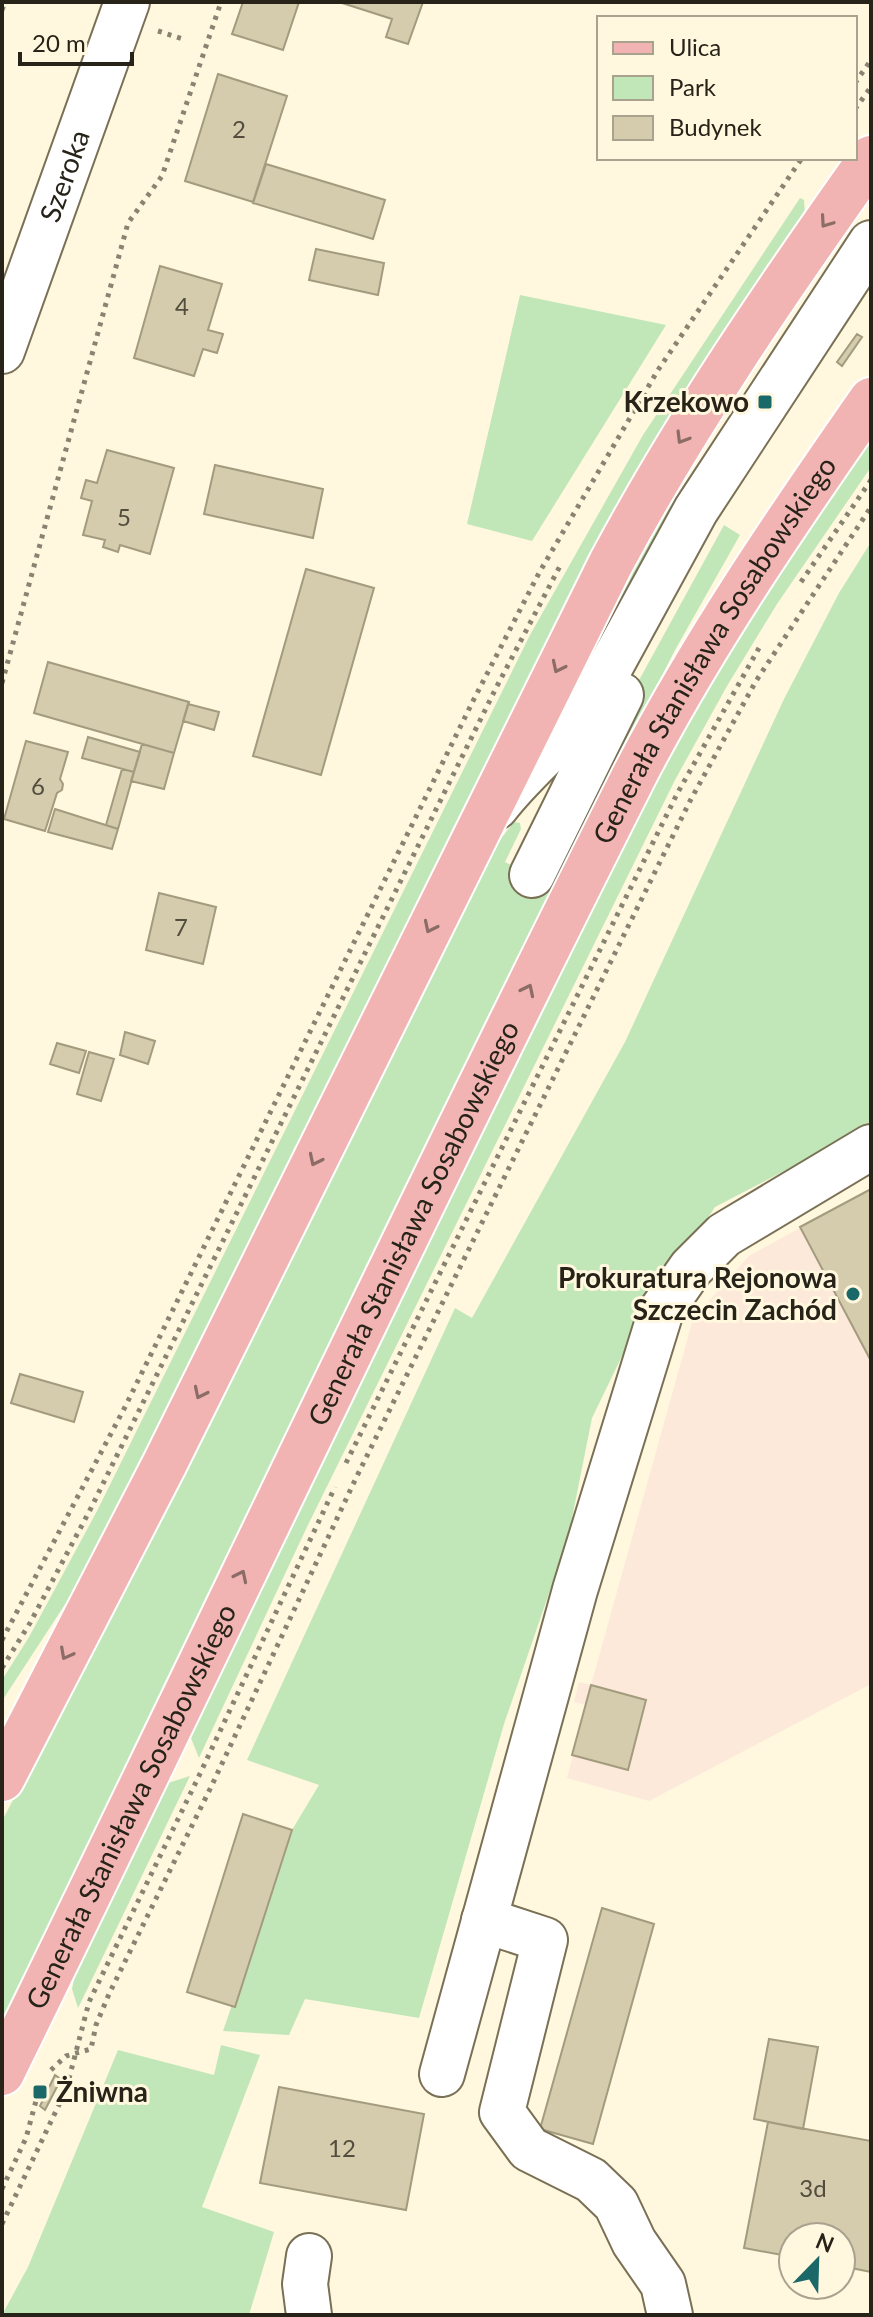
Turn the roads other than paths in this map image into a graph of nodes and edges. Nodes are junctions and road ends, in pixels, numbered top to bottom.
1 (127, 2) edge
2 (871, 158) edge
3 (871, 243) edge
4 (871, 283) edge
5 (2, 351) edge
6 (871, 400) edge
7 (616, 679) junction
8 (465, 857) junction
9 (522, 870) dead end
10 (563, 919) junction
11 (871, 1147) edge
12 (2, 1779) edge
13 (484, 1920) junction
14 (442, 2074) dead end
15 (21, 2082) edge
16 (309, 2256) dead end
17 (309, 2315) edge
18 (670, 2315) edge

1 - 5 street, Szeroka
2 -> 8 main road
3 - 7 street
4 - 7 street
6 - 10 main road, Generała Stanisława Sosabowskiego
7 - 8 street
7 - 9 street
7 - 10 street
8 -> 12 main road
15 -> 10 main road, Generała Stanisława Sosabowskiego
11 - 13 street
13 - 14 street
13 - 18 street
16 - 17 street

